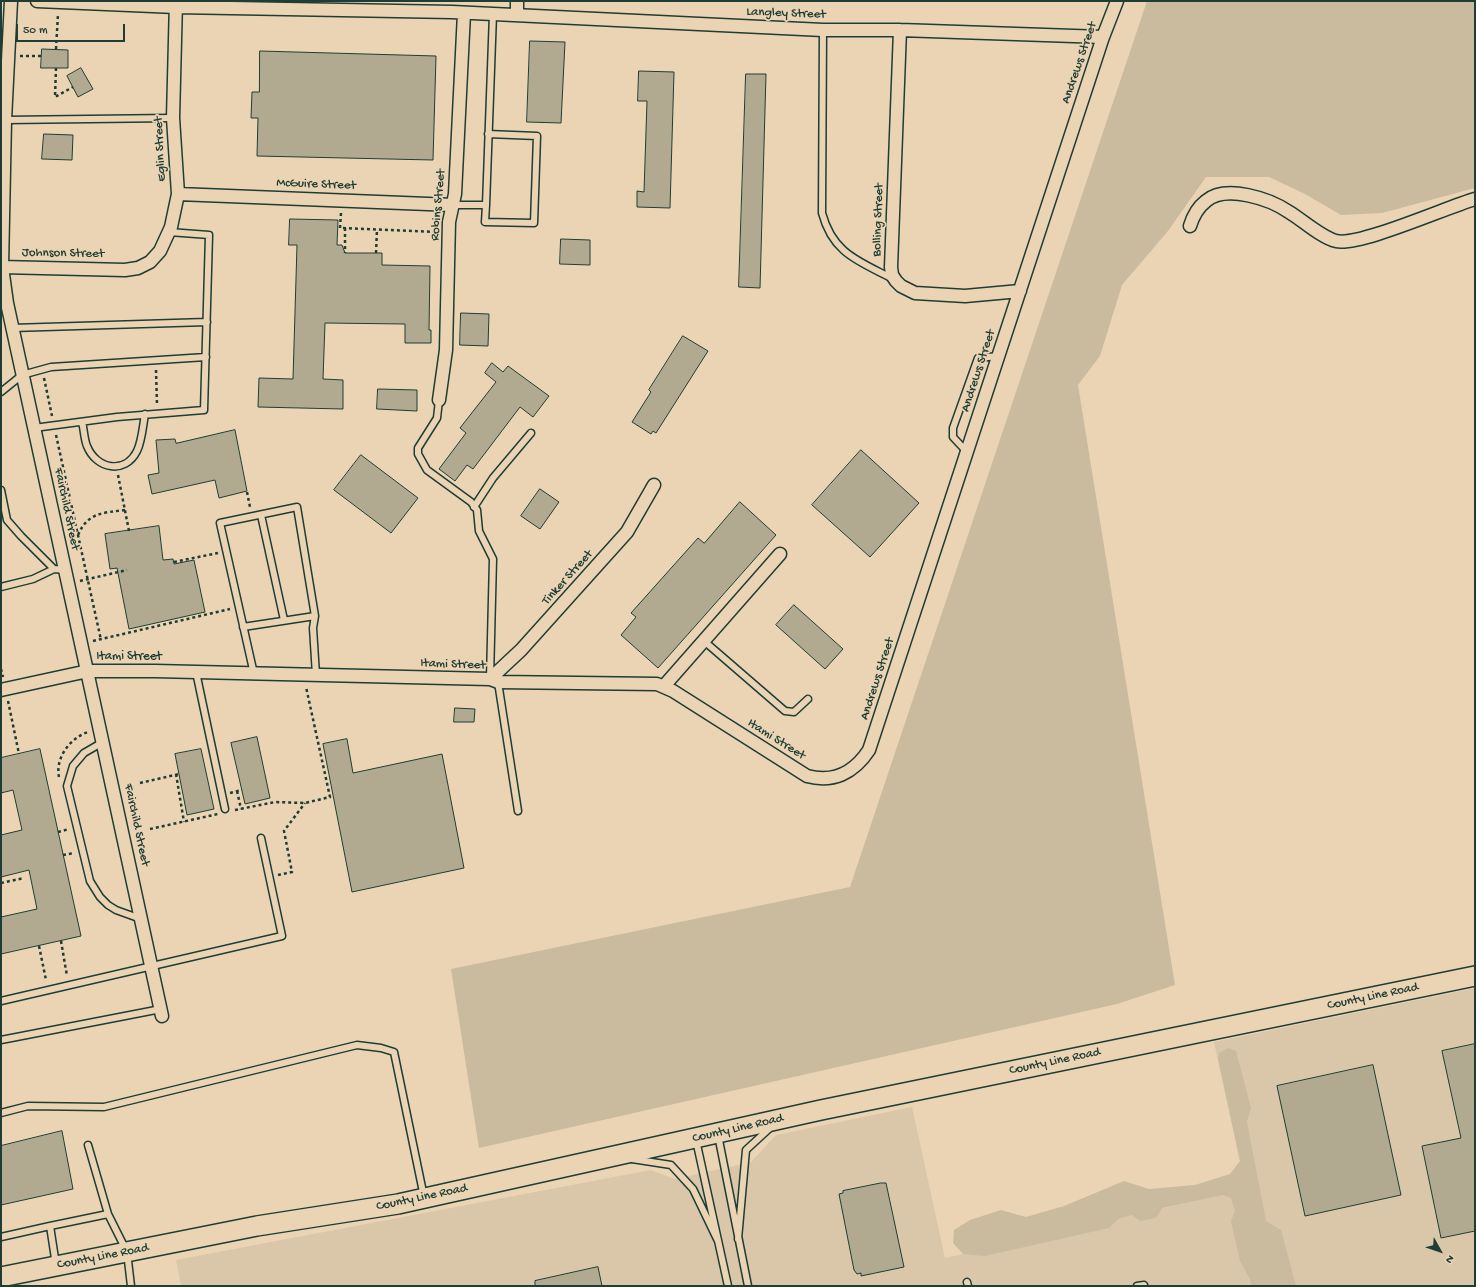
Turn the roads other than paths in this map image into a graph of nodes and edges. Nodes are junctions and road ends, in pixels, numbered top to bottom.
1 (11, 1) edge
2 (37, 1) edge
3 (517, 1) edge
4 (1117, 1) edge
5 (58, 2) edge
6 (176, 4) edge
7 (464, 13) junction
8 (493, 14) junction
9 (517, 15) junction
10 (823, 30) junction
11 (900, 30) junction
12 (1103, 37) junction
13 (172, 118) junction
14 (6, 120) junction
15 (488, 134) junction
16 (178, 194) junction
17 (1475, 199) edge
18 (453, 205) junction
19 (486, 205) junction
20 (1190, 226) dead end
21 (169, 232) junction
22 (2, 267) edge
23 (125, 270) joint
24 (896, 281) junction
25 (1020, 291) junction
26 (206, 322) junction
27 (12, 328) junction
28 (999, 356) junction
29 (206, 357) junction
30 (22, 375) junction
31 (1, 392) edge
32 (439, 400) joint
33 (145, 414) junction
34 (82, 422) junction
35 (34, 428) junction
36 (531, 433) dead end
37 (968, 452) junction
38 (654, 485) dead end
39 (1, 490) edge
40 (474, 507) junction
41 (261, 515) junction
42 (780, 554) dead end
43 (60, 570) junction
44 (1, 587) edge
45 (315, 616) junction
46 (284, 620) junction
47 (243, 627) junction
48 (704, 642) junction
49 (88, 671) junction
50 (196, 672) junction
51 (254, 674) junction
52 (310, 675) junction
53 (494, 680) junction
54 (664, 686) junction
55 (3, 689) edge
56 (808, 699) dead end
57 (103, 742) junction
58 (868, 750) joint
59 (518, 811) dead end
60 (222, 812) road end
61 (261, 838) dead end
62 (141, 919) junction
63 (152, 967) junction
64 (1475, 976) edge
65 (1, 1001) edge
66 (162, 1013) joint
67 (1, 1040) edge
68 (821, 1110) junction
69 (1, 1113) edge
70 (717, 1134) junction
71 (696, 1138) junction
72 (88, 1145) dead end
73 (604, 1158) junction
74 (424, 1198) junction
75 (108, 1214) junction
76 (50, 1226) junction
77 (1, 1236) edge
78 (738, 1239) junction
79 (718, 1241) junction
80 (127, 1252) junction
81 (56, 1266) junction
82 (1, 1277) edge
83 (131, 1286) edge
84 (728, 1286) edge
85 (748, 1286) edge
86 (1137, 1286) edge
87 (1144, 1286) edge

1 - 14 street, Fairchild Street
2 - 5 street, Langley Street
3 - 9 street
4 - 12 street, Andrews Street
5 - 6 street, Langley Street
6 - 7 street, Langley Street
6 - 13 street, Eglin Street
7 - 8 street, Langley Street
7 - 18 street, Robins Street
8 - 9 street, Langley Street
8 - 15 lane
9 - 10 street, Langley Street
10 - 11 street, Langley Street
10 - 24 lane
11 - 12 street, Langley Street
11 - 24 street, Bolling Street
12 - 25 street, Andrews Street
13 - 14 lane
13 - 16 street, Eglin Street
14 - 22 street, Fairchild Street
15 - 19 lane
15 - 19 lane
16 - 18 street, McGuire Street
16 - 21 street, Eglin Street
17 - 20 street
18 - 19 lane
18 - 32 street, Robins Street
21 - 23 street, Eglin Street
21 - 26 lane
22 - 23 street, Johnson Street
22 - 27 street, Fairchild Street
24 - 25 street
25 - 28 street, Andrews Street
26 - 27 lane
26 - 29 lane
27 - 30 street, Fairchild Street
28 - 37 street, Andrews Street
28 - 37 lane
29 - 30 lane
29 - 33 lane
30 - 31 lane
30 - 35 street, Fairchild Street
32 - 40 lane
33 - 34 lane
33 - 34 lane
34 - 35 lane
35 - 43 street, Fairchild Street
36 - 40 lane
37 - 58 street, Andrews Street
38 - 53 street, Tinker Street
39 - 43 lane
40 - 53 lane
41 - 45 lane
41 - 46 lane
41 - 47 lane
42 - 48 street
43 - 44 lane
43 - 49 street, Fairchild Street
45 - 46 lane
45 - 52 lane
46 - 47 lane
47 - 51 lane
48 - 54 street
48 - 56 lane
49 - 50 street, Itami Street
49 - 55 street, Itami Street
49 - 57 street, Fairchild Street
50 - 51 street, Itami Street
50 - 60 lane
51 - 52 street, Itami Street
52 - 53 street, Itami Street
53 - 54 street, Itami Street
53 - 59 lane
54 - 58 street, Itami Street
57 - 62 street, Fairchild Street
57 - 62 lane
61 - 63 lane
62 - 63 street, Fairchild Street
63 - 65 lane
63 - 66 street, Fairchild Street
64 - 68 main road, County Line Road
66 - 67 lane
68 - 70 main road, County Line Road
68 - 78 lane
69 - 74 lane
70 - 71 main road, County Line Road
70 - 78 lane
71 - 73 main road, County Line Road
71 - 79 lane
72 - 75 lane
73 - 74 main road, County Line Road
73 - 79 lane
74 - 80 main road, County Line Road
75 - 76 lane
75 - 80 lane
76 - 77 lane
76 - 81 lane
78 - 85 lane
79 - 84 lane
80 - 81 main road, County Line Road
80 - 83 lane
81 - 82 main road, County Line Road
86 - 87 lane

